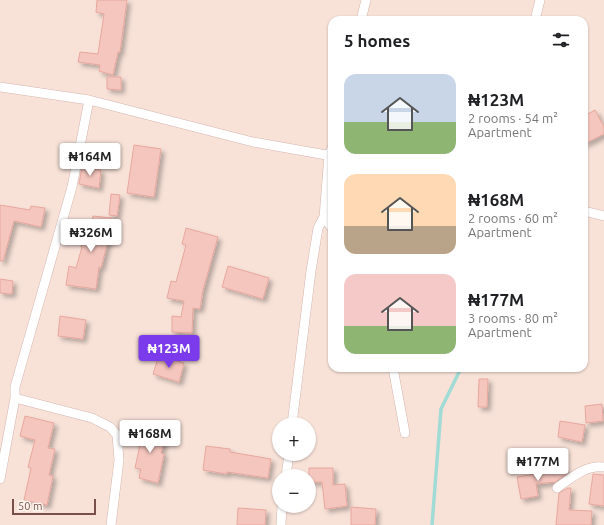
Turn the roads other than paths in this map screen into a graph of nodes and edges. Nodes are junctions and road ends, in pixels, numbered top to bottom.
1 (366, 0) edge
2 (540, 0) edge
3 (363, 16) edge
4 (536, 16) edge
5 (0, 87) edge
6 (89, 100) junction
7 (328, 153) edge
8 (328, 180) edge
9 (588, 212) edge
10 (604, 216) edge
11 (324, 217) junction
12 (328, 222) edge
13 (394, 372) edge
14 (15, 398) junction
15 (293, 417) edge
16 (405, 432) dead end
17 (604, 467) edge
18 (0, 479) edge
19 (557, 488) dead end
20 (281, 513) edge
21 (111, 525) edge
22 (280, 525) edge

1 - 3 street
2 - 4 street
5 - 6 street
6 - 7 street
6 - 14 street
8 - 11 street
9 - 10 street
11 - 12 street
11 - 15 street
13 - 16 street
14 - 18 street
14 - 21 street
17 - 19 street
20 - 22 street

